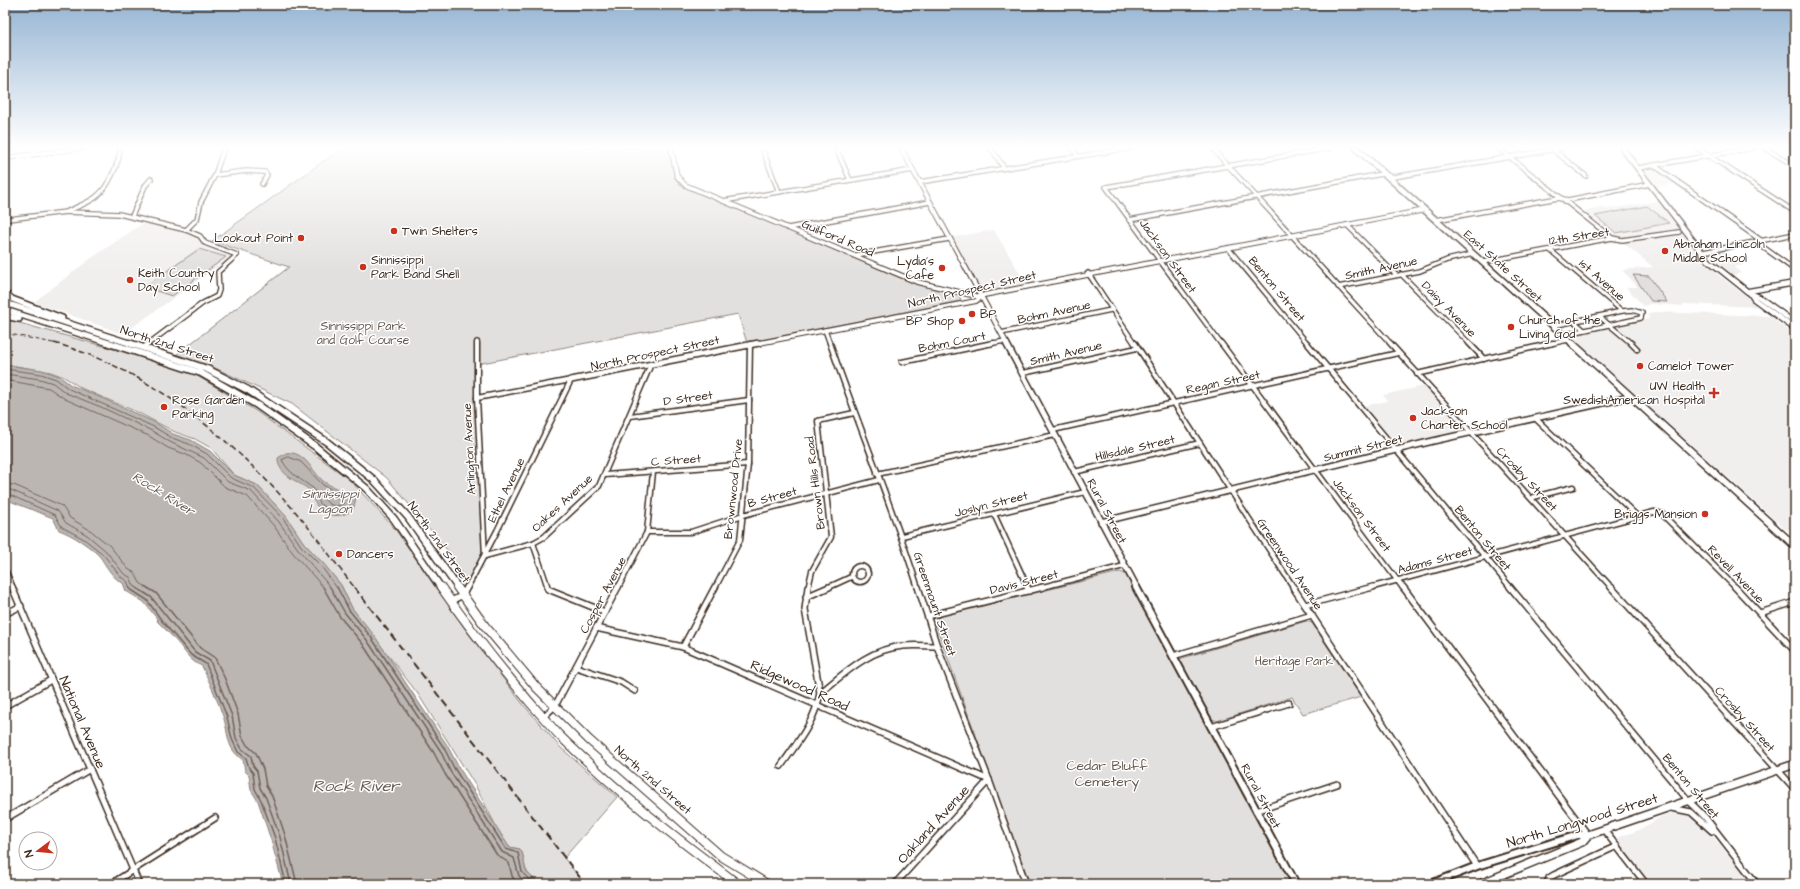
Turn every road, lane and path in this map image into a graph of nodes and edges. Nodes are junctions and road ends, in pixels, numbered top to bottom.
1 (104, 189) edge
2 (143, 189) edge
3 (208, 189) edge
4 (696, 189) edge
5 (794, 189) edge
6 (924, 189) edge
7 (1107, 189) edge
8 (1248, 189) edge
9 (1296, 189) edge
10 (1403, 189) edge
11 (1551, 189) edge
12 (1622, 189) edge
13 (1654, 189) edge
14 (1689, 189) edge
15 (1760, 189) edge
16 (779, 192) joint
17 (1255, 197) junction
18 (1563, 199) junction
19 (723, 201) junction
20 (930, 202) junction
21 (1425, 210) junction
22 (66, 212) junction
23 (1795, 212) edge
24 (132, 216) junction
25 (9, 219) dead end
26 (1129, 220) junction
27 (1436, 220) junction
28 (1347, 225) junction
29 (788, 228) junction
30 (186, 230) junction
31 (1679, 232) dead end
32 (1795, 234) edge
33 (1291, 235) junction
34 (1612, 238) junction
35 (949, 239) junction
36 (1762, 241) junction
37 (1756, 242) junction
38 (1228, 248) junction
39 (1550, 250) junction
40 (1702, 252) junction
41 (1474, 254) junction
42 (856, 255) junction
43 (1160, 261) junction
44 (1483, 262) junction
45 (1795, 270) edge
46 (1088, 274) junction
47 (1398, 275) junction
48 (1795, 283) edge
49 (1338, 287) junction
50 (1748, 292) junction
51 (5, 293) edge
52 (980, 297) junction
53 (5, 303) edge
54 (5, 310) edge
55 (1111, 310) junction
56 (1622, 311) junction
57 (5, 316) edge
58 (1600, 317) junction
59 (1575, 322) junction
60 (1795, 323) edge
61 (48, 325) junction
62 (1610, 325) junction
63 (1553, 326) junction
64 (1795, 329) edge
65 (825, 330) junction
66 (1584, 330) junction
67 (1001, 333) junction
68 (1562, 335) junction
69 (1568, 340) junction
70 (1005, 341) junction
71 (477, 342) dead end
72 (750, 344) junction
73 (132, 345) junction
74 (1137, 348) junction
75 (142, 349) junction
76 (1638, 349) dead end
77 (1398, 353) junction
78 (1484, 359) junction
79 (902, 362) dead end
80 (651, 364) junction
81 (1328, 368) junction
82 (1023, 373) junction
83 (1417, 374) junction
84 (571, 380) junction
85 (1252, 386) junction
86 (1630, 397) junction
87 (477, 398) junction
88 (749, 400) junction
89 (1174, 403) junction
90 (854, 413) junction
91 (630, 416) junction
92 (1535, 418) junction
93 (1054, 433) junction
94 (1470, 433) junction
95 (1200, 444) junction
96 (1396, 450) junction
97 (748, 464) junction
98 (1316, 469) junction
99 (653, 472) junction
100 (1074, 472) junction
101 (877, 474) junction
102 (605, 475) junction
103 (879, 480) junction
104 (1573, 487) dead end
105 (1230, 491) junction
106 (1085, 492) junction
107 (827, 493) junction
108 (1532, 499) junction
109 (994, 514) junction
110 (1662, 514) joint
111 (743, 515) junction
112 (1637, 516) junction
113 (1101, 522) junction
114 (648, 532) junction
115 (1564, 535) junction
116 (902, 536) junction
117 (533, 543) junction
118 (1795, 546) edge
119 (485, 556) junction
120 (1485, 557) junction
121 (1124, 566) junction
122 (5, 570) edge
123 (851, 577) dead end
124 (1398, 580) junction
125 (1029, 591) junction
126 (464, 595) junction
127 (806, 597) junction
128 (451, 601) junction
129 (1795, 602) edge
130 (1305, 605) junction
131 (21, 606) junction
132 (605, 612) junction
133 (1760, 613) junction
134 (5, 614) edge
135 (1312, 615) junction
136 (928, 616) junction
137 (596, 628) junction
138 (937, 646) junction
139 (682, 647) junction
140 (1795, 651) edge
141 (1172, 656) junction
142 (576, 667) junction
143 (51, 680) junction
144 (635, 691) dead end
145 (820, 693) junction
146 (1289, 703) dead end
147 (817, 705) junction
148 (5, 706) edge
149 (555, 706) junction
150 (543, 717) junction
151 (1210, 727) junction
152 (1795, 764) edge
153 (780, 766) dead end
154 (90, 769) junction
155 (1777, 769) junction
156 (989, 780) junction
157 (1337, 784) dead end
158 (1795, 789) edge
159 (1688, 800) junction
160 (1663, 808) junction
161 (1256, 810) junction
162 (215, 818) dead end
163 (5, 819) edge
164 (1604, 830) junction
165 (1588, 835) junction
166 (1722, 841) junction
167 (1617, 846) junction
168 (1477, 866) junction
169 (133, 870) junction
170 (111, 884) edge
171 (139, 884) edge
172 (738, 884) edge
173 (766, 884) edge
174 (895, 884) edge
175 (1026, 884) edge
176 (1296, 884) edge
177 (1431, 884) edge
178 (1480, 884) edge
179 (1546, 884) edge
180 (1646, 884) edge
181 (1757, 884) edge

1 - 22 street
2 - 24 street
3 - 30 street
4 - 19 street, Guilford Road
5 - 16 street
6 - 20 street, Rural Street
7 - 26 street, Jackson Street
8 - 17 street, Crosby Street
9 - 17 street
10 - 21 main road, East State Street
11 - 18 street
12 - 18 street
13 - 40 main road
14 - 36 street
15 - 23 street
16 - 19 street
17 - 26 street
17 - 33 street, Crosby Street
18 - 27 street
18 - 34 street
19 - 29 street, Guilford Road
20 - 29 street
20 - 35 street, Rural Street
21 - 27 main road, East State Street
21 - 28 street, North Prospect Street
22 - 24 street
22 - 25 street
24 - 30 street
26 - 43 street, Jackson Street
27 - 41 main road, East State Street
28 - 33 street, North Prospect Street
28 - 47 street, Daisy Avenue
29 - 42 street, Guilford Road
30 - 75 street
31 - 34 street, 12th Street
32 - 36 street
33 - 38 street, North Prospect Street
33 - 49 street, Crosby Street
34 - 39 street, 12th Street
35 - 42 street
35 - 52 street, Rural Street
36 - 37 street
37 - 40 street
37 - 45 street
38 - 43 street, North Prospect Street
38 - 81 street, Benton Street
39 - 44 street, 12th Street
39 - 56 street, 1st Avenue
40 - 50 main road
41 - 44 main road, East State Street
41 - 47 street, Smith Avenue
42 - 52 street, Guilford Road
43 - 46 street, North Prospect Street
43 - 85 street, Jackson Street
44 - 63 main road, East State Street
46 - 52 street, North Prospect Street
46 - 55 street, Greenwood Avenue
47 - 49 street, Smith Avenue
47 - 78 street, Daisy Avenue
48 - 50 main road
49 - 77 street, Crosby Street
50 - 60 main road
50 - 64 main road
51 - 73 main road
52 - 65 street, North Prospect Street
52 - 67 street, Rural Street
53 - 73 main road, North 2nd Street
54 - 61 main road, North 2nd Street
55 - 67 street, Bohm Avenue
55 - 74 street, Greenwood Avenue
56 - 58 street
56 - 62 street
57 - 61 main road
58 - 59 street
58 - 62 street
59 - 63 street
59 - 66 street
61 - 128 main road, North 2nd Street
62 - 66 street
62 - 76 street
63 - 68 main road, East State Street
65 - 72 street, North Prospect Street
65 - 90 street, Greenmount Street
66 - 68 street
67 - 70 street, Rural Street
68 - 69 main road, East State Street
69 - 78 street
69 - 86 main road, East State Street
70 - 79 street, Bohm Court
70 - 82 street, Rural Street
71 - 87 street, Arlington Avenue
72 - 80 street, North Prospect Street
72 - 88 street, Brownwood Drive
73 - 75 main road, North 2nd Street
74 - 82 street, Smith Avenue
74 - 89 street, Greenwood Avenue
75 - 126 main road, North 2nd Street
77 - 81 street, Regan Street
77 - 83 street, Crosby Street
78 - 83 street
80 - 84 street, North Prospect Street
80 - 91 street, Oakes Avenue
81 - 85 street, Regan Street
81 - 96 street, Benton Street
82 - 93 street, Rural Street
83 - 94 street, Crosby Street
84 - 87 street, North Prospect Street
84 - 119 street, Ethel Avenue
85 - 89 street, Regan Street
85 - 98 street, Jackson Street
86 - 92 street, Summit Street
86 - 118 main road, East State Street
87 - 119 street, Arlington Avenue
88 - 91 street, D Street
88 - 97 street, Brownwood Drive
89 - 93 street, Regan Street
89 - 95 street, Greenwood Avenue
90 - 101 street, Greenmount Street
90 - 107 street, Brown Hills Road
91 - 102 street, Oakes Avenue
92 - 94 street, Summit Street
92 - 112 street
93 - 100 street, Rural Street
93 - 101 street, Regan Street
94 - 96 street, Summit Street
94 - 108 street, Crosby Street
95 - 100 street, Hillsdale Street
95 - 105 street, Greenwood Avenue
96 - 98 street, Summit Street
96 - 120 street, Benton Street
97 - 99 street, C Street
97 - 111 street, Brownwood Drive
98 - 105 street, Summit Street
98 - 124 street, Jackson Street
99 - 102 street, C Street
99 - 114 street, Cosper Avenue
100 - 106 street, Rural Street
101 - 103 street, Greenmount Street
102 - 117 street, Oakes Avenue
103 - 107 street, B Street
103 - 116 street, Greenmount Street
104 - 108 street
105 - 113 street, Summit Street
105 - 130 street, Greenwood Avenue
106 - 109 street, Joslyn Street
106 - 113 street, Rural Street
107 - 111 street, B Street
107 - 127 street, Brown Hills Road
108 - 115 street, Crosby Street
109 - 116 street, Joslyn Street
109 - 125 street
110 - 112 street, Adams Street
110 - 133 street, Revell Avenue
111 - 114 street, B Street
111 - 139 street, Brownwood Drive
112 - 115 street, Adams Street
113 - 121 street, Rural Street
114 - 132 street, Cosper Avenue
115 - 120 street, Adams Street
115 - 155 street, Crosby Street
116 - 136 street, Greenmount Street
117 - 119 street, Oakes Avenue
117 - 132 street
119 - 126 street, Ethel Avenue
120 - 124 street, Adams Street
120 - 159 street, Benton Street
121 - 125 street, Davis Street
121 - 141 street, Rural Street
122 - 131 street, National Avenue
123 - 127 street
124 - 130 street, Adams Street
124 - 165 street, Jackson Street
125 - 136 street, Davis Street
126 - 128 street
126 - 149 main road, North 2nd Street
127 - 145 street, Brown Hills Road
128 - 150 main road, North 2nd Street
129 - 133 street
130 - 135 street, Greenwood Avenue
131 - 134 street
131 - 143 street, National Avenue
132 - 137 street, Cosper Avenue
133 - 140 street, Revell Avenue
135 - 141 street
135 - 168 street, Greenwood Avenue
136 - 138 street, Greenmount Street
137 - 139 street, Ridgewood Road
137 - 142 street, Cosper Avenue
138 - 145 street
138 - 156 street, Greenmount Street
139 - 147 street, Ridgewood Road
141 - 151 street, Rural Street
142 - 144 street
142 - 149 street, Cosper Avenue
143 - 148 street
143 - 154 street, National Avenue
145 - 147 street, Brown Hills Road
146 - 151 street
147 - 153 street, Brown Hills Road
147 - 156 street, Ridgewood Road
149 - 150 street, Cosper Avenue
149 - 173 main road, North 2nd Street
150 - 172 main road, North 2nd Street
151 - 161 street, Rural Street
152 - 155 main road, North Longwood Street
154 - 163 street
154 - 169 street, National Avenue
155 - 158 street, Crosby Street
155 - 159 main road, North Longwood Street
156 - 174 street, Oakland Avenue
156 - 175 street, Greenmount Street
157 - 161 street
159 - 160 main road, North Longwood Street
159 - 166 street, Benton Street
160 - 164 main road, North Longwood Street
160 - 166 street, Benton Street
161 - 176 street, Rural Street
162 - 169 street
164 - 165 main road, North Longwood Street
164 - 167 street
165 - 168 street, North Longwood Street
165 - 178 main road
166 - 181 street, Benton Street
167 - 179 street
167 - 180 street
168 - 177 street, North Longwood Street
169 - 170 street
169 - 171 street, National Avenue

